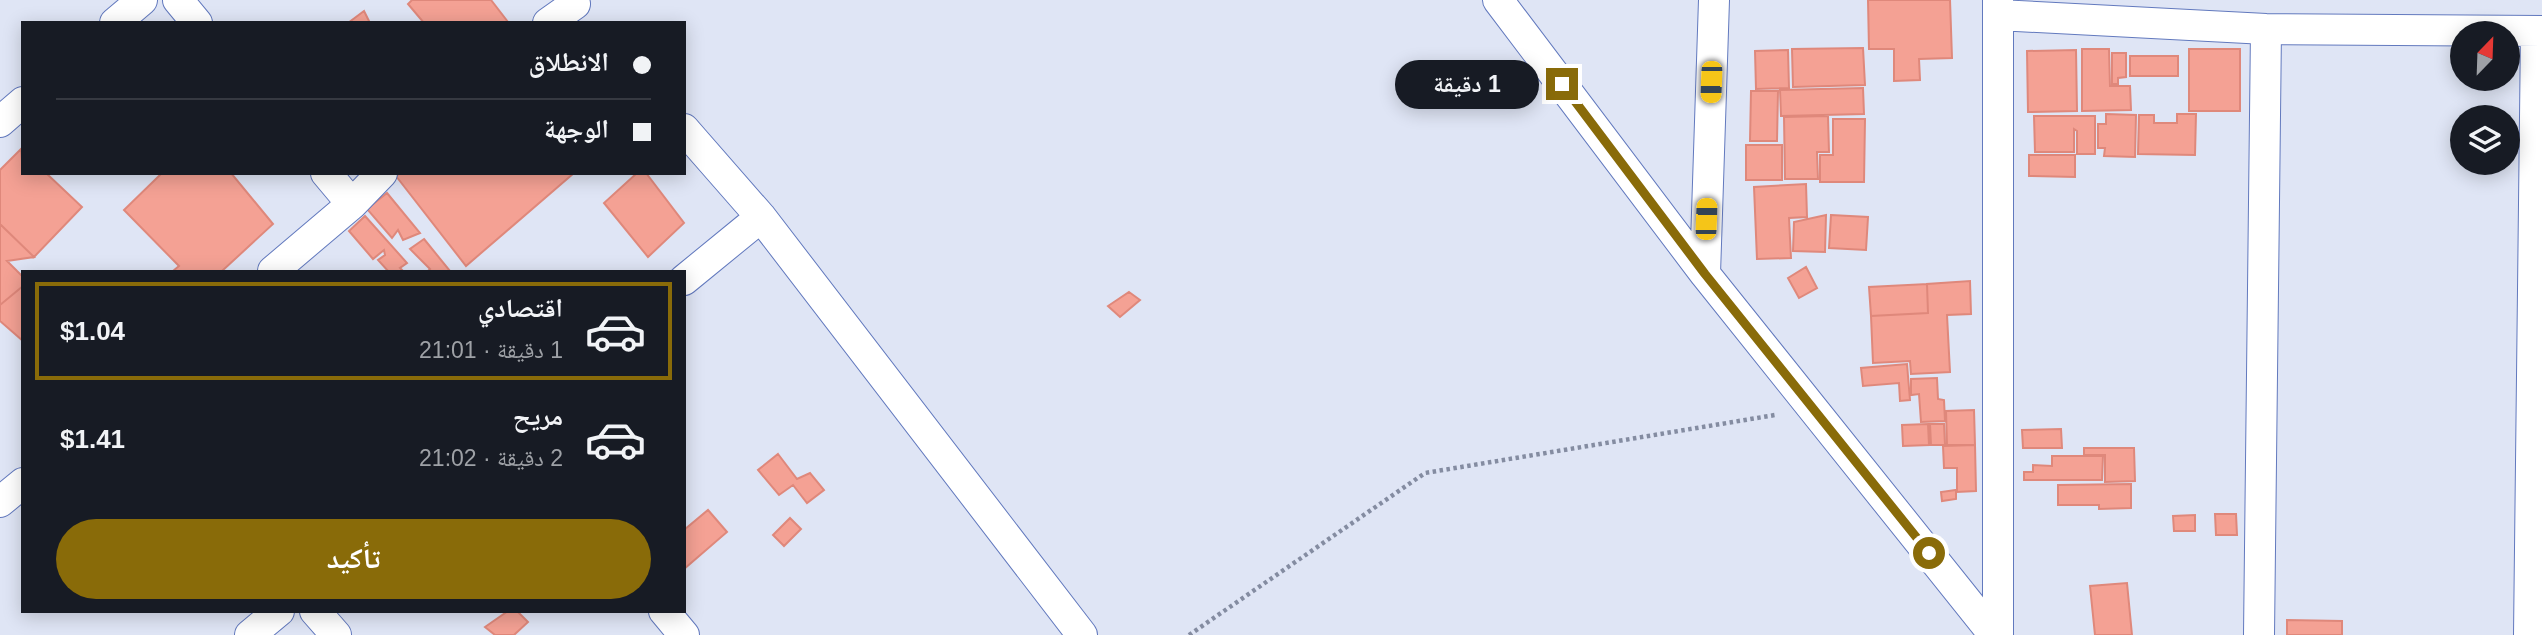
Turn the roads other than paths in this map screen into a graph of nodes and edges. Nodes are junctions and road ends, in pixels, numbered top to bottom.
1 (142, 0) edge
2 (178, 0) edge
3 (1498, 0) edge
4 (1714, 0) edge
5 (1998, 8) edge
6 (579, 9) edge
7 (118, 21) edge
8 (195, 21) edge
9 (552, 21) edge
10 (2266, 29) junction
11 (2539, 31) edge
12 (21, 104) edge
13 (0, 122) edge
14 (686, 131) edge
15 (328, 175) edge
16 (380, 175) edge
17 (352, 204) junction
18 (761, 217) junction
19 (274, 270) edge
20 (1705, 274) junction
21 (686, 278) edge
22 (2536, 453) edge
23 (21, 485) edge
24 (0, 502) edge
25 (277, 613) edge
26 (317, 613) edge
27 (666, 613) edge
28 (250, 635) edge
29 (336, 635) edge
30 (684, 635) edge
31 (1082, 635) edge
32 (1996, 635) edge
33 (2259, 635) edge
34 (2529, 635) edge

1 - 7 street
2 - 8 street
3 - 20 street
4 - 20 street
5 - 10 street
5 - 32 street
6 - 9 street
10 - 11 street
10 - 33 street
11 - 22 street
12 - 13 street
14 - 18 street
15 - 17 street
16 - 17 street
17 - 19 street
18 - 21 street
18 - 31 street
20 - 32 street
22 - 34 street
23 - 24 street
25 - 28 street
26 - 29 street
27 - 30 street

